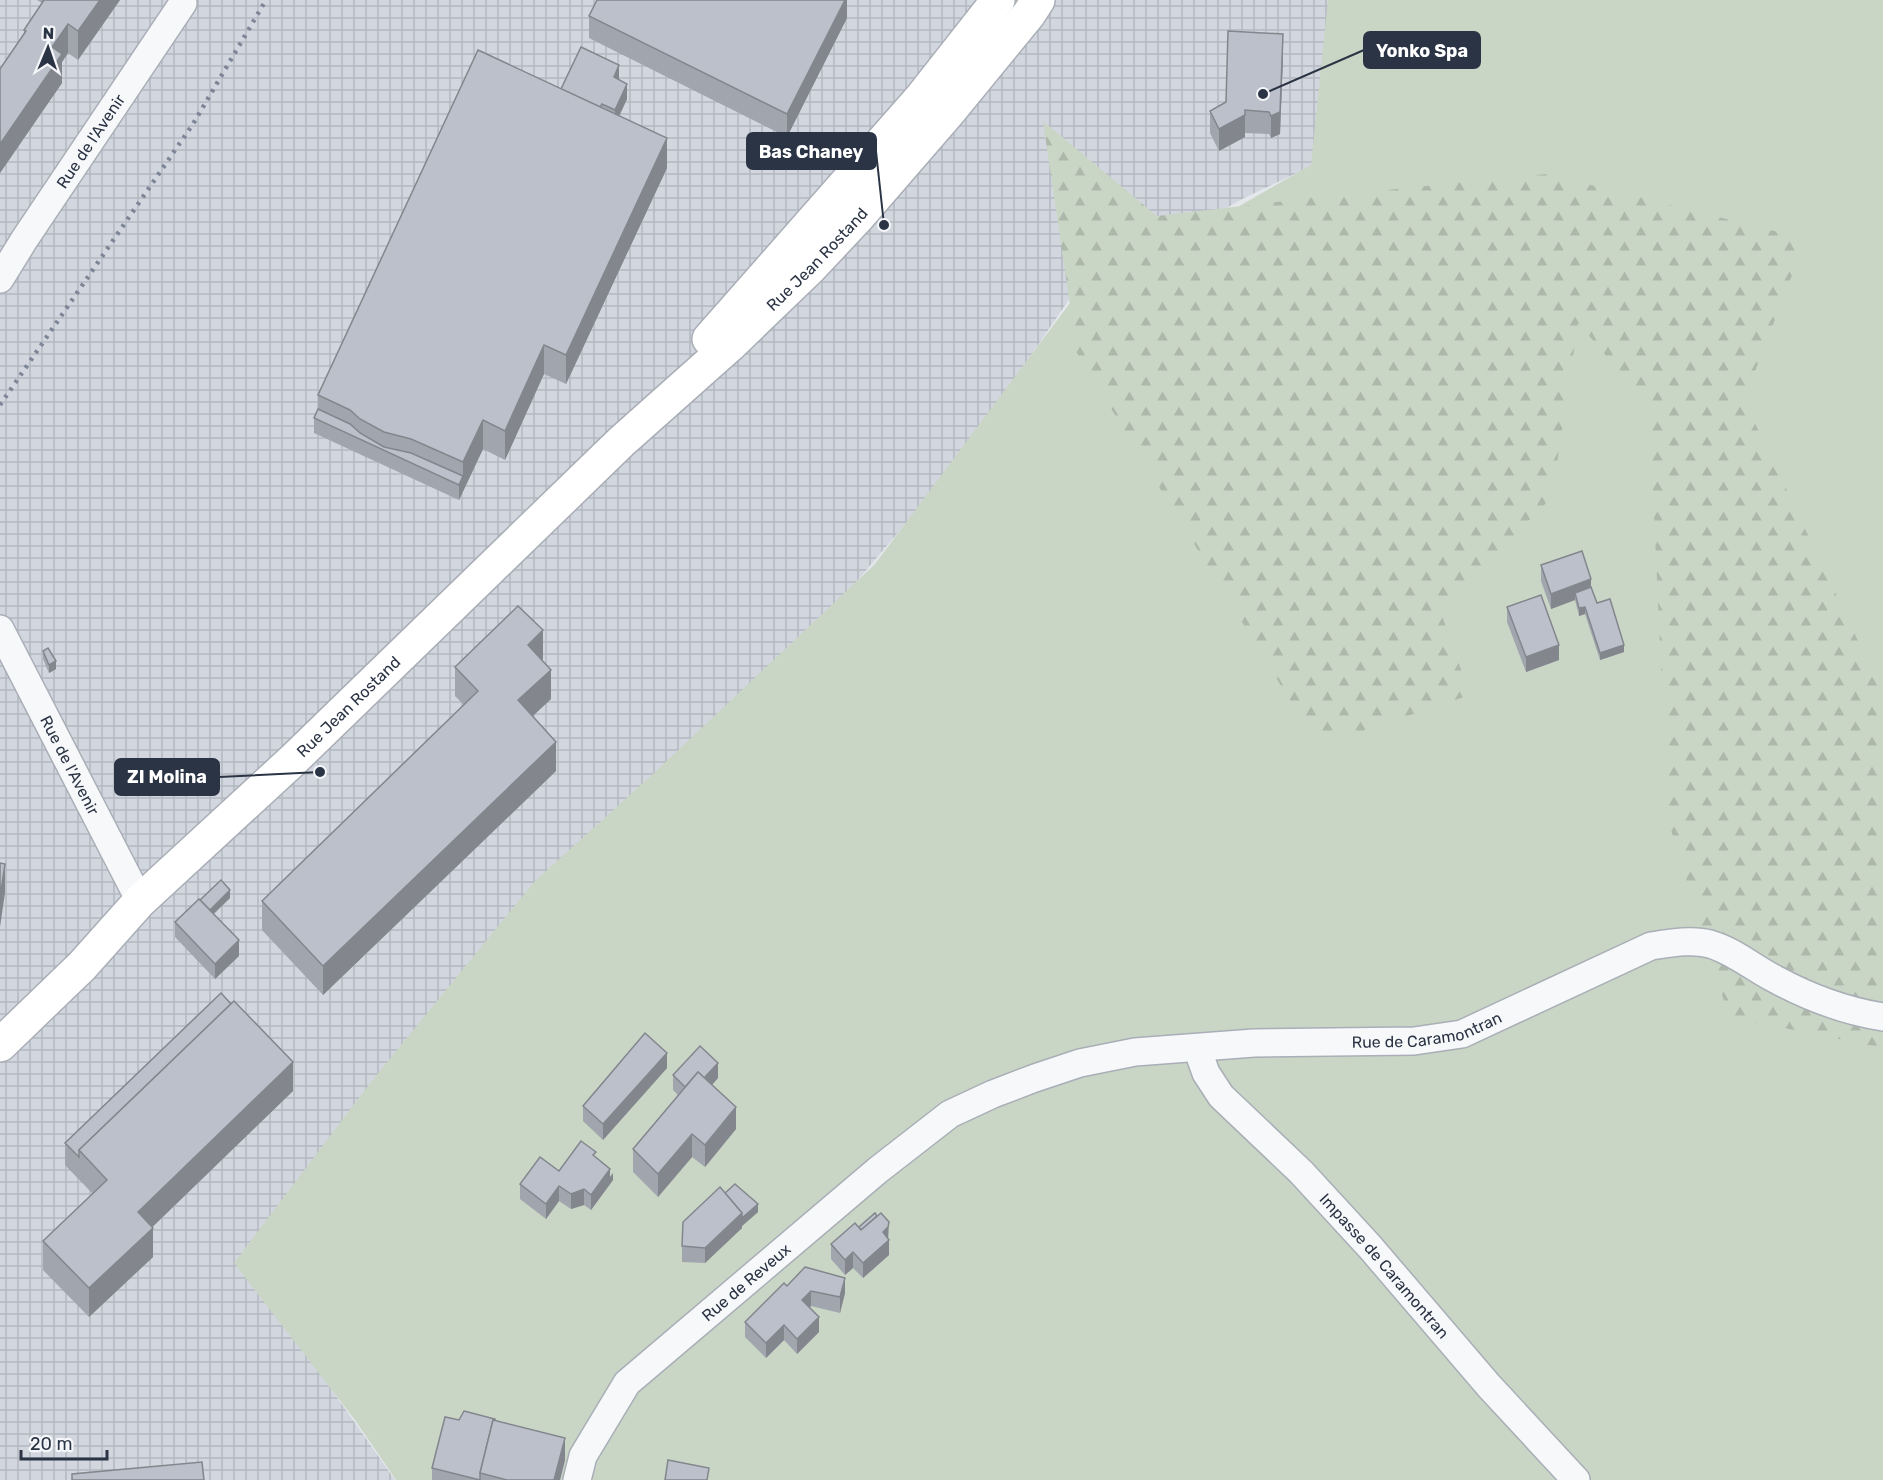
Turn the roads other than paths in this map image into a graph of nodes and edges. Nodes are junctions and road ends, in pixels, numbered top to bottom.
1 (998, 0) edge
2 (183, 3) dead end
3 (1025, 5) edge
4 (0, 279) edge
5 (621, 442) junction
6 (0, 629) edge
7 (140, 901) junction
8 (1883, 1017) edge
9 (0, 1046) edge
10 (1197, 1048) junction
11 (950, 1114) joint
12 (578, 1480) edge
13 (1576, 1480) edge

1 - 5 main road, Rue Jean Rostand
2 - 4 street, Rue de l'Avenir
3 - 5 main road, Rue Jean Rostand
5 - 7 main road, Rue Jean Rostand
6 - 7 street, Rue de l'Avenir
7 - 9 main road, Rue Jean Rostand
8 - 10 street, Rue de Caramontran
10 - 11 street, Rue de Caramontran
10 - 13 street, Impasse de Caramontran
11 - 12 street, Rue de Reveux

